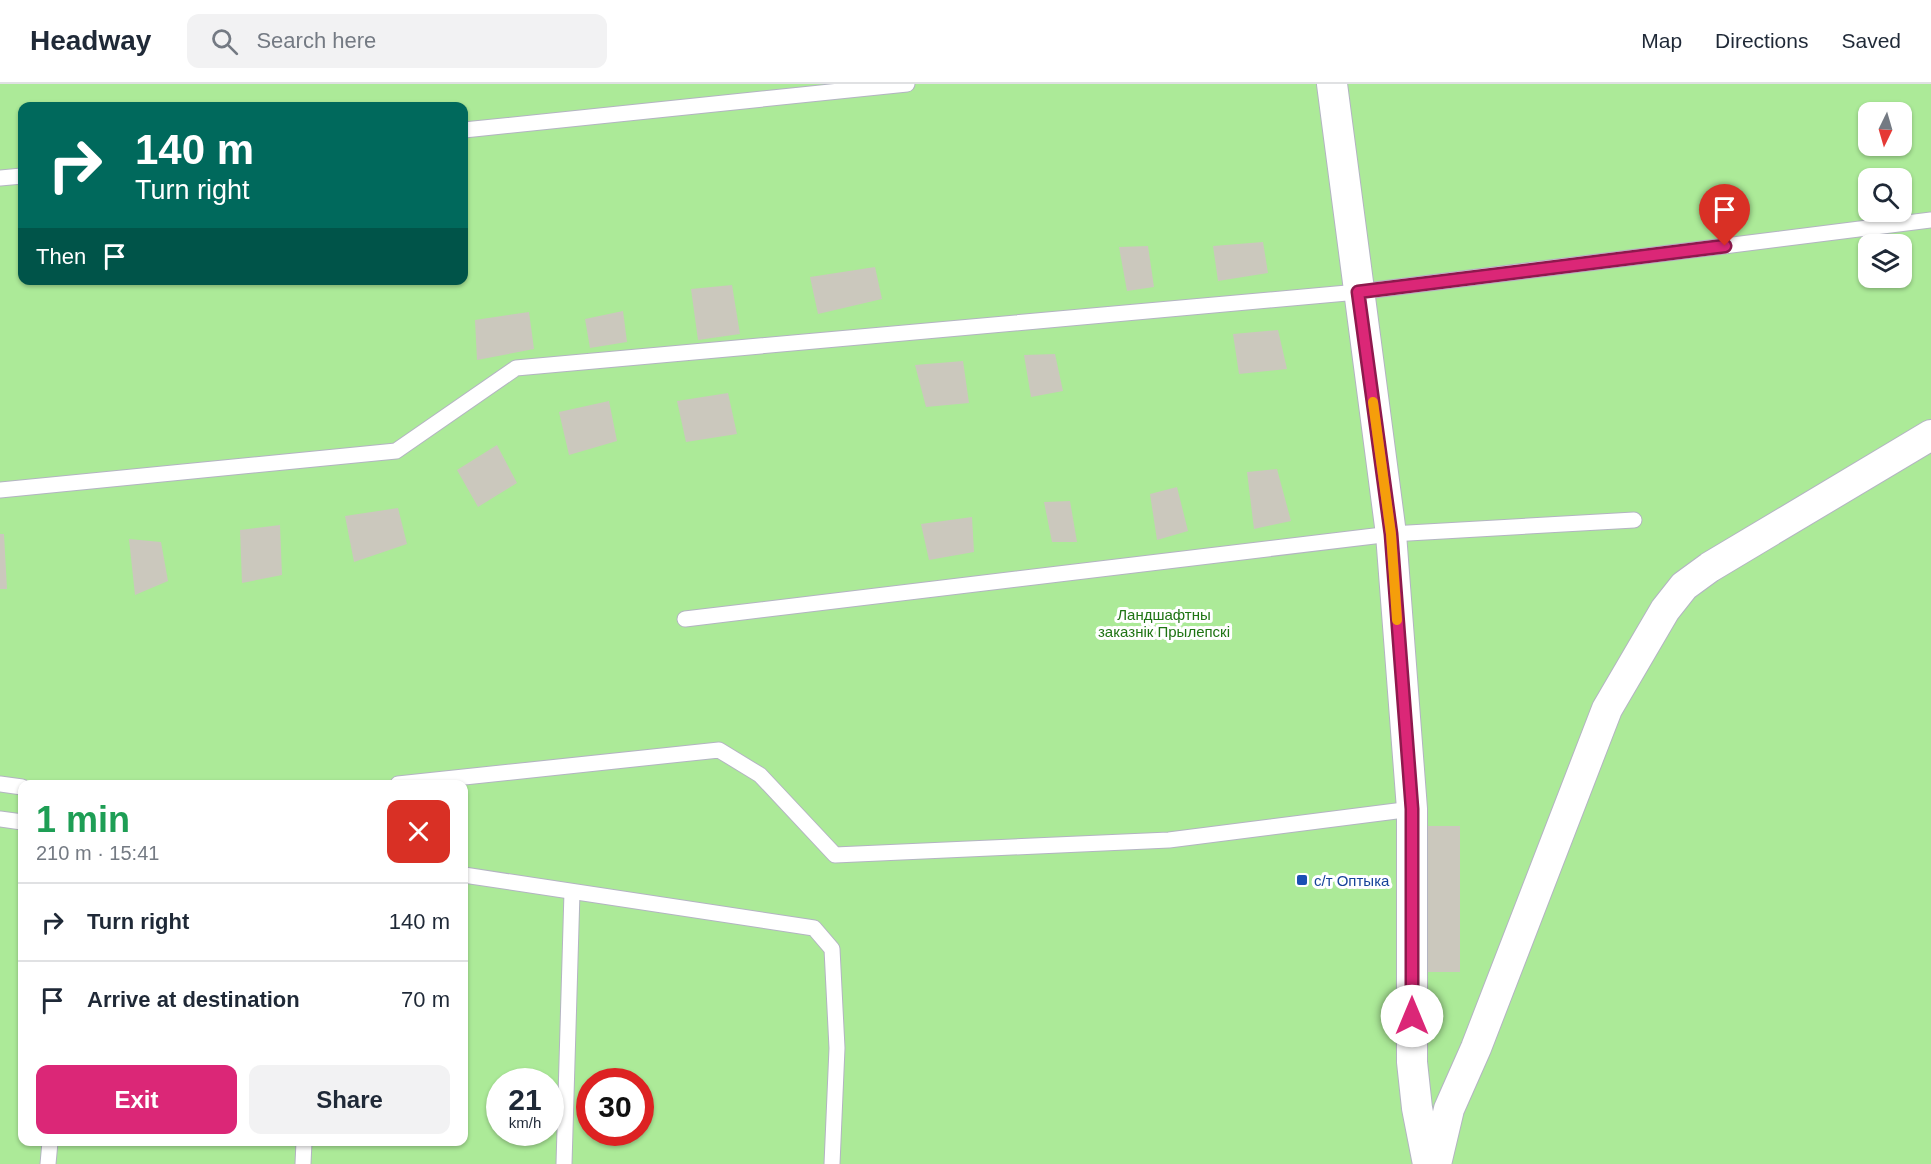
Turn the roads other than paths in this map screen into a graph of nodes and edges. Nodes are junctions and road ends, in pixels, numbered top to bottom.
1 (907, 84) edge
2 (1332, 84) edge
3 (468, 130) edge
4 (18, 176) edge
5 (0, 178) edge
6 (1931, 220) edge
7 (1358, 292) junction
8 (1931, 435) edge
9 (0, 490) edge
10 (1634, 520) dead end
11 (1391, 534) junction
12 (685, 619) dead end
13 (436, 780) edge
14 (0, 784) edge
15 (18, 786) edge
16 (1412, 809) junction
17 (0, 819) edge
18 (18, 821) edge
19 (468, 876) edge
20 (572, 892) junction
21 (50, 1146) edge
22 (304, 1146) edge
23 (48, 1164) edge
24 (303, 1164) edge
25 (564, 1164) edge
26 (832, 1164) edge
27 (1428, 1164) edge
28 (1436, 1164) edge

1 - 3 lane
2 - 7 street
4 - 5 lane
6 - 7 lane
7 - 9 lane
7 - 11 street
8 - 28 street
10 - 11 lane
11 - 12 lane
11 - 16 street
13 - 16 lane
14 - 15 lane
16 - 27 street
17 - 18 lane
19 - 20 lane
20 - 25 lane
20 - 26 lane
21 - 23 lane
22 - 24 lane

